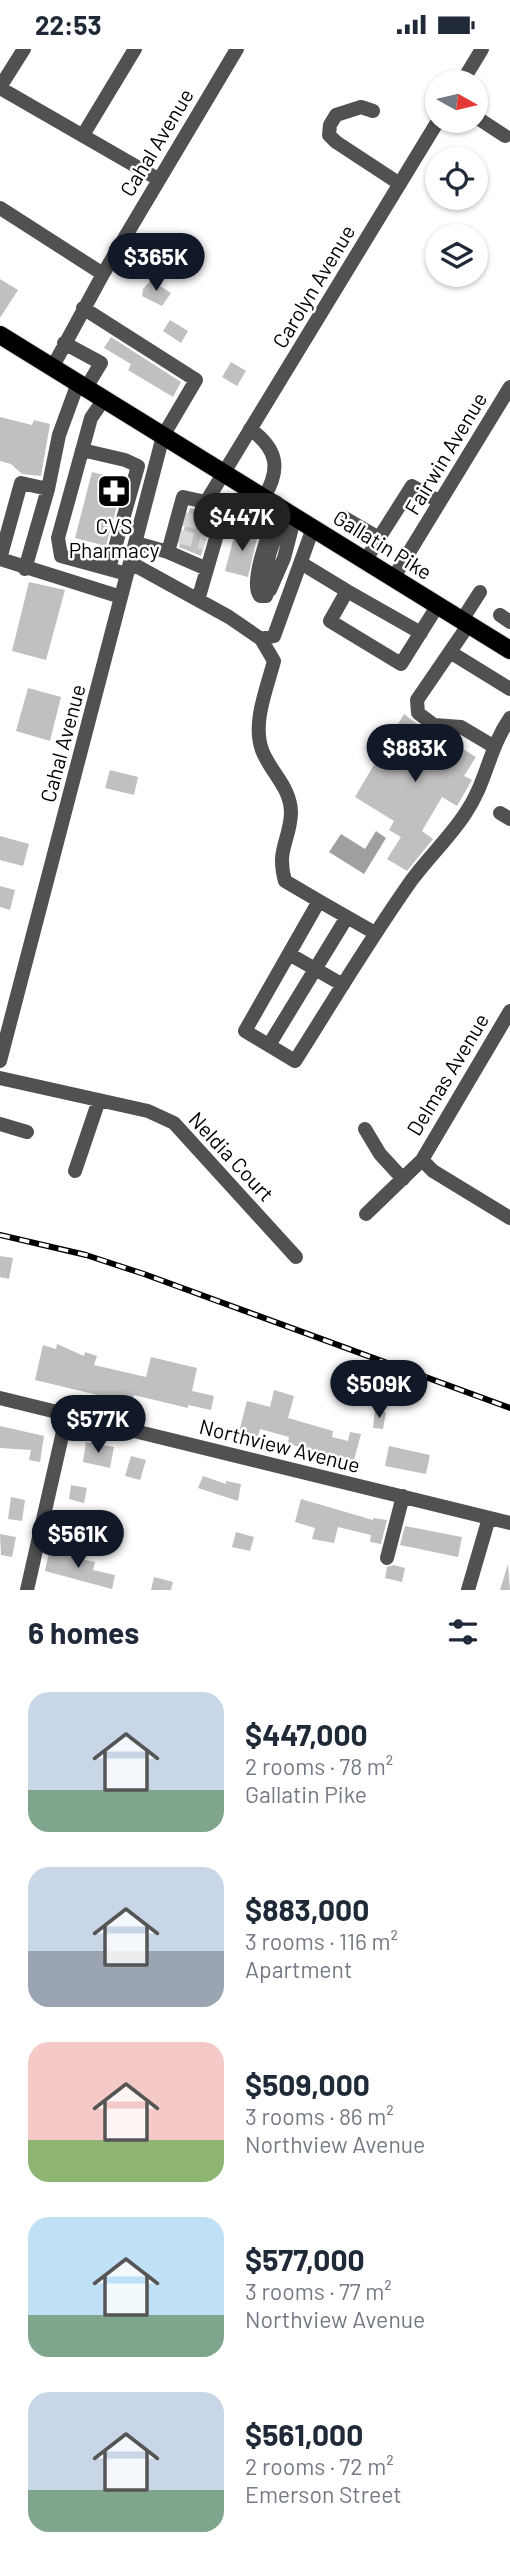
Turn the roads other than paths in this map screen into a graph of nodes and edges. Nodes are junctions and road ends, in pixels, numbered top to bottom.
1 (24, 49) edge
2 (135, 49) edge
3 (237, 49) edge
4 (482, 49) edge
5 (469, 70) edge
6 (0, 88) edge
7 (373, 111) dead end
8 (488, 125) edge
9 (432, 133) edge
10 (83, 135) junction
11 (505, 136) dead end
12 (158, 179) junction
13 (400, 184) junction
14 (0, 208) edge
15 (103, 274) junction
16 (83, 308) junction
17 (2, 341) edge
18 (64, 343) junction
19 (52, 368) junction
20 (82, 386) junction
21 (510, 387) edge
22 (104, 399) junction
23 (250, 429) junction
24 (163, 436) junction
25 (82, 450) junction
26 (223, 472) junction
27 (48, 489) junction
28 (206, 502) junction
29 (440, 502) junction
30 (276, 504) junction
31 (225, 507) junction
32 (343, 517) dead end
33 (313, 528) junction
34 (379, 538) junction
35 (136, 543) junction
36 (168, 551) junction
37 (0, 559) edge
38 (366, 560) junction
39 (300, 563) junction
40 (25, 569) junction
41 (109, 569) junction
42 (129, 569) junction
43 (207, 569) junction
44 (394, 577) junction
45 (347, 591) junction
46 (480, 591) dead end
47 (121, 597) junction
48 (198, 600) junction
49 (438, 605) junction
50 (465, 622) junction
51 (421, 633) junction
52 (261, 639) junction
53 (507, 643) edge
54 (450, 652) junction
55 (510, 689) edge
56 (510, 718) edge
57 (493, 746) junction
58 (319, 901) junction
59 (347, 917) junction
60 (375, 933) junction
61 (289, 954) junction
62 (315, 969) junction
63 (343, 985) junction
64 (510, 1011) edge
65 (506, 1027) edge
66 (269, 1045) junction
67 (0, 1061) edge
68 (0, 1077) edge
69 (99, 1100) junction
70 (0, 1124) edge
71 (365, 1129) dead end
72 (27, 1132) dead end
73 (422, 1160) junction
74 (75, 1171) dead end
75 (403, 1179) junction
76 (366, 1214) dead end
77 (510, 1218) edge
78 (296, 1257) dead end
79 (0, 1398) edge
80 (67, 1414) junction
81 (403, 1496) junction
82 (489, 1518) junction
83 (510, 1523) edge
84 (387, 1558) dead end
85 (27, 1590) edge
86 (468, 1590) edge

1 - 6 street
2 - 10 street
3 - 12 street, Cahal Avenue
4 - 5 street
6 - 10 street
7 - 13 street
8 - 11 street
9 - 13 street, Carolyn Avenue
10 - 12 street
12 - 15 street, Cahal Avenue
13 - 23 street, Carolyn Avenue
14 - 15 street
15 - 16 street, Cahal Avenue
16 - 18 street, Cahal Avenue
16 - 24 street, Cahal Avenue
17 - 19 main road, Gallatin Pike
18 - 19 street, Cahal Avenue
18 - 20 street
19 - 20 main road, Gallatin Pike
20 - 22 main road, Gallatin Pike
20 - 27 street
21 - 29 street, Fairwin Avenue
22 - 24 main road, Gallatin Pike
22 - 25 street
23 - 26 street, Carolyn Avenue
23 - 30 street
24 - 26 main road, Gallatin Pike
24 - 35 street, Cahal Avenue
25 - 41 street
25 - 41 street
26 - 28 street, Carolyn Avenue
26 - 30 main road, Gallatin Pike
27 - 37 street
27 - 40 street
28 - 31 street
28 - 36 street
29 - 34 street
29 - 44 street, Fairwin Avenue
30 - 30 street
30 - 31 street
30 - 33 main road, Gallatin Pike
31 - 43 street
32 - 34 street
33 - 38 main road, Gallatin Pike
33 - 39 street
34 - 38 street
35 - 36 street
35 - 42 street, Cahal Avenue
36 - 43 street
37 - 40 street
38 - 44 main road, Gallatin Pike
39 - 45 street
39 - 52 street
40 - 47 street
41 - 42 street
42 - 47 street, Cahal Avenue
42 - 48 street
43 - 48 street
44 - 49 main road, Gallatin Pike
45 - 51 street
45 - 51 street
46 - 50 street
47 - 67 street, Cahal Avenue
48 - 52 street
49 - 50 main road, Gallatin Pike
49 - 51 street
50 - 53 main road, Gallatin Pike
50 - 54 street
52 - 58 street
54 - 55 street
54 - 57 street
56 - 57 street
57 - 60 street
58 - 59 street
58 - 61 street
59 - 60 street
59 - 62 street
60 - 63 street
61 - 62 street
61 - 66 street
62 - 63 street
62 - 66 street
63 - 66 street
64 - 65 street, Delmas Avenue
65 - 73 street, Delmas Avenue
68 - 69 street, Neldia Court
69 - 74 street
69 - 78 street, Neldia Court
70 - 72 street
71 - 75 street
73 - 75 street, Delmas Avenue
73 - 77 street
75 - 76 street, Delmas Avenue
79 - 80 street, Northview Avenue
80 - 81 street, Northview Avenue
80 - 85 street
81 - 82 street, Northview Avenue
81 - 84 street
82 - 83 street, Northview Avenue
82 - 86 street

